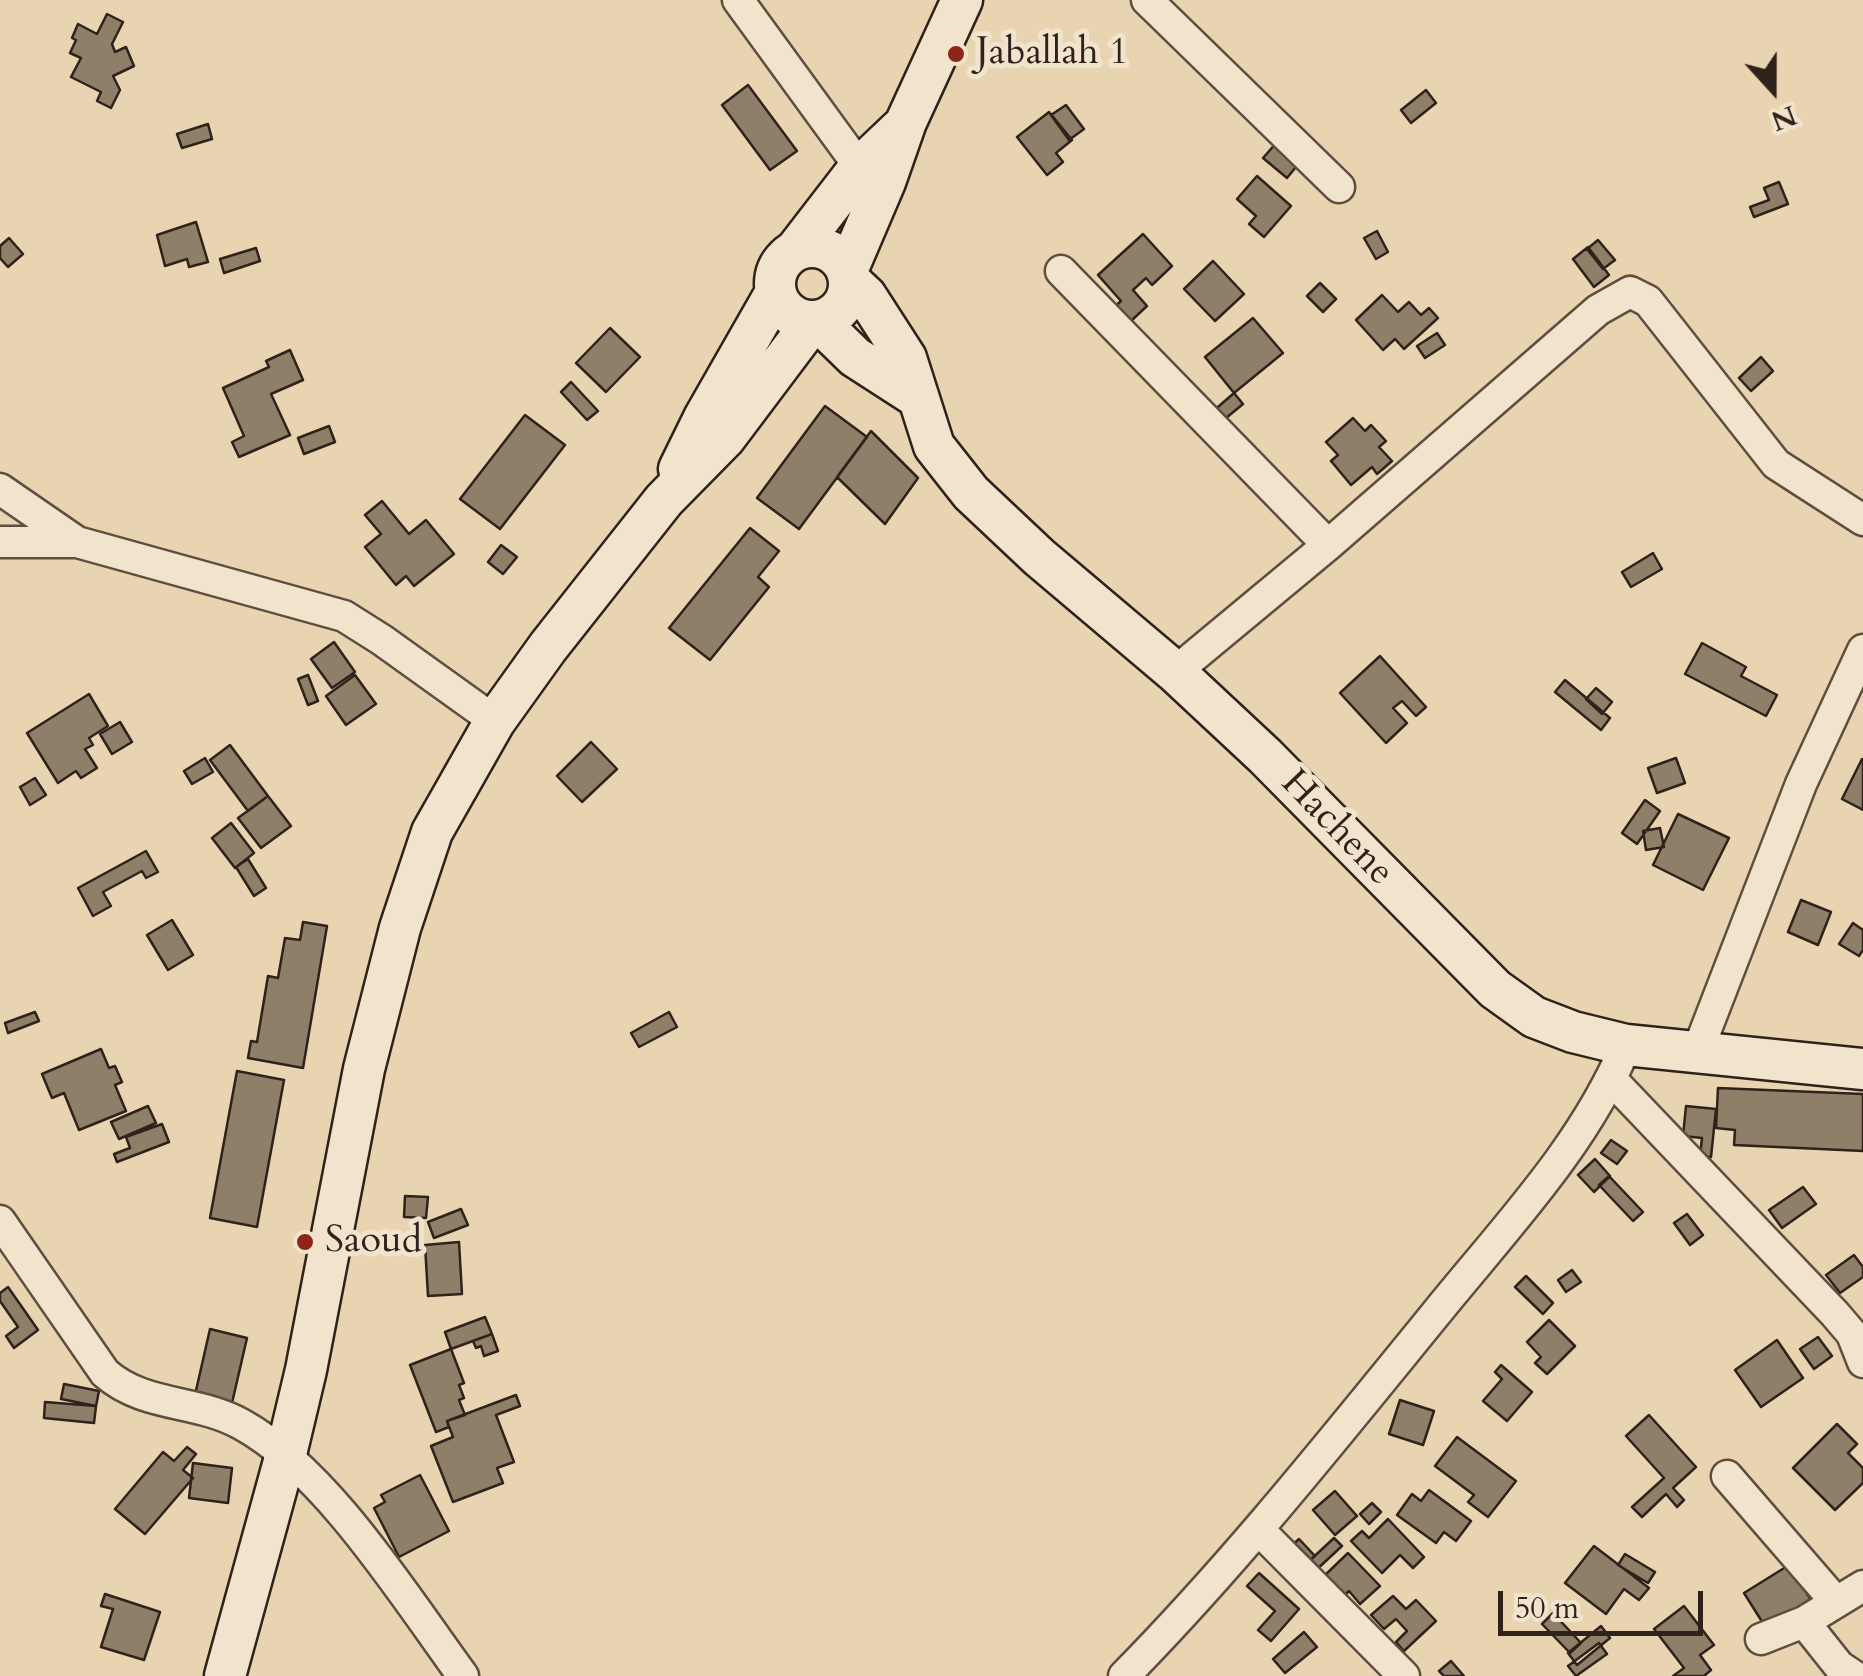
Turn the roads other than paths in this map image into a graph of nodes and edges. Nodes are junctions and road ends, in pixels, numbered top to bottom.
1 (738, 0) edge
2 (962, 0) edge
3 (1147, 0) edge
4 (870, 181) junction
5 (1339, 186) dead end
6 (796, 250) junction
7 (1061, 271) dead end
8 (848, 276) junction
9 (776, 292) junction
10 (816, 321) junction
11 (917, 397) junction
12 (0, 489) edge
13 (664, 500) junction
14 (1863, 520) edge
15 (0, 542) edge
16 (77, 542) junction
17 (1328, 545) junction
18 (1863, 650) edge
19 (1175, 672) junction
20 (495, 722) junction
21 (1698, 1050) junction
22 (1619, 1062) junction
23 (1863, 1069) edge
24 (0, 1220) edge
25 (1863, 1362) edge
26 (286, 1454) junction
27 (1727, 1476) dead end
28 (1260, 1531) junction
29 (1863, 1586) edge
30 (1836, 1602) junction
31 (1804, 1622) junction
32 (1760, 1639) dead end
33 (224, 1676) edge
34 (463, 1676) edge
35 (1124, 1676) edge
36 (1404, 1676) edge
37 (1854, 1676) edge

1 - 4 street
2 - 4 main road
3 - 5 street
4 - 6 main road
4 - 8 main road
6 - 8 main road
6 - 9 main road
7 - 17 street
8 - 10 main road
8 - 11 main road, Hachene
9 - 10 main road
9 - 13 main road
10 - 11 main road
10 - 13 main road
11 - 19 main road, Hachene
12 - 16 street
13 - 20 main road
14 - 17 street
15 - 16 street
16 - 20 street
17 - 19 street
18 - 21 street
19 - 22 main road, Hachene
20 - 26 main road
21 - 22 main road, Hachene
21 - 23 main road, Hachene
22 - 25 street
22 - 28 street
24 - 26 street
26 - 33 main road
26 - 34 street
27 - 30 street
28 - 35 street
28 - 36 street
29 - 30 street
30 - 31 street
31 - 32 street
31 - 37 street

